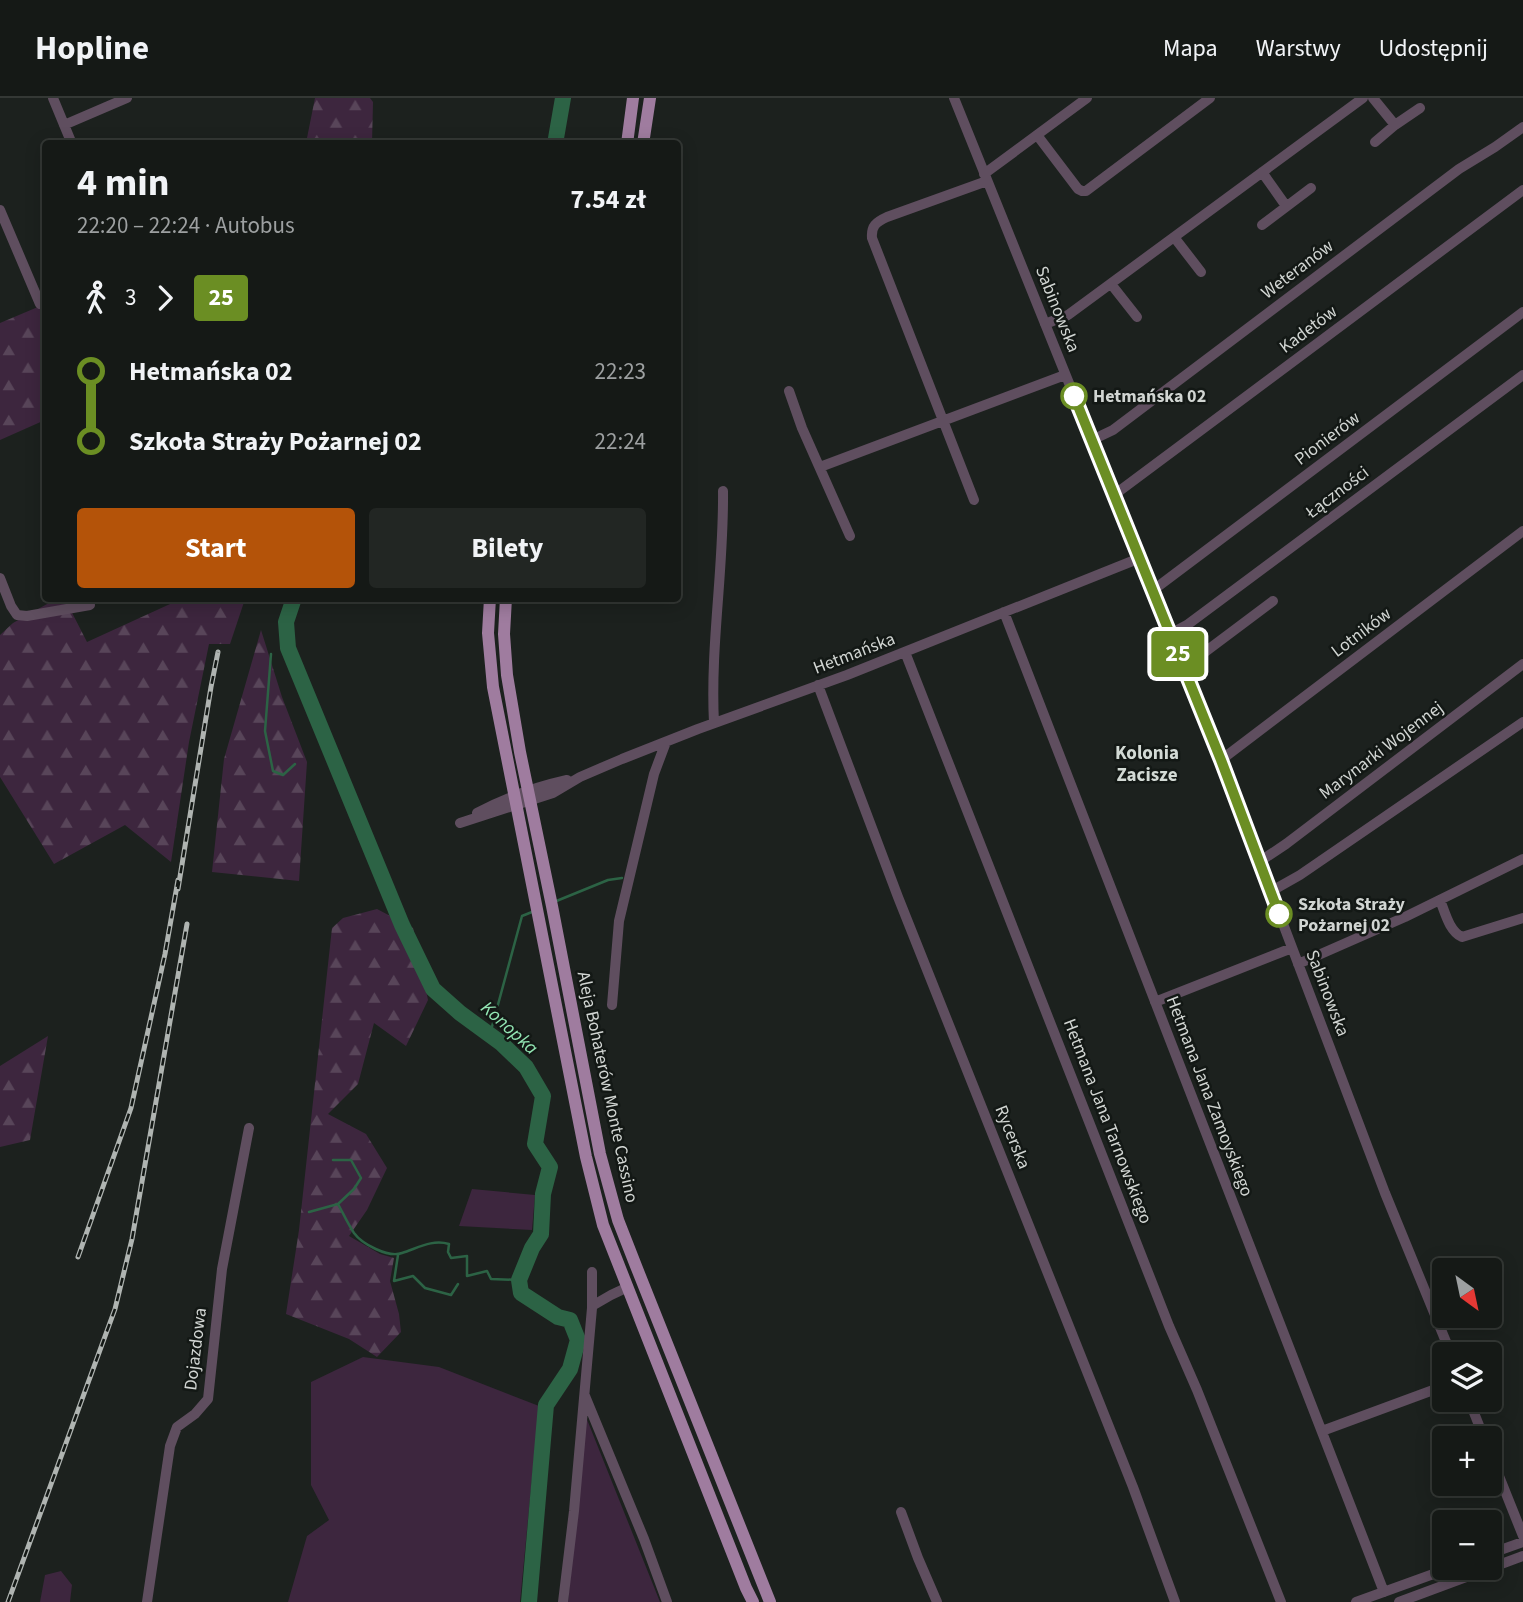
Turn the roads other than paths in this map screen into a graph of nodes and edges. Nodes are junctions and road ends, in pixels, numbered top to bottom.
1 (53, 98) edge
2 (127, 98) edge
3 (633, 98) edge
4 (650, 98) edge
5 (954, 98) edge
6 (1087, 98) edge
7 (1210, 98) edge
8 (1363, 98) edge
9 (1373, 98) edge
10 (1420, 108) dead end
11 (64, 125) junction
12 (1395, 125) junction
13 (1523, 127) edge
14 (1037, 135) junction
15 (70, 140) edge
16 (628, 140) edge
17 (644, 140) edge
18 (1375, 142) dead end
19 (1262, 173) junction
20 (986, 177) junction
21 (1311, 188) dead end
22 (1523, 190) edge
23 (1286, 206) junction
24 (0, 210) edge
25 (1262, 225) dead end
26 (1174, 237) junction
27 (1201, 272) dead end
28 (1111, 284) junction
29 (40, 304) dead end
30 (1523, 312) edge
31 (1138, 317) dead end
32 (1045, 324) junction
33 (1065, 375) junction
34 (1523, 375) edge
35 (789, 391) dead end
36 (943, 422) junction
37 (1092, 440) junction
38 (820, 467) junction
39 (723, 491) dead end
40 (1114, 495) junction
41 (974, 500) dead end
42 (1523, 531) edge
43 (850, 536) dead end
44 (1140, 558) junction
45 (0, 578) edge
46 (1152, 591) junction
47 (1273, 601) dead end
48 (490, 602) edge
49 (506, 602) edge
50 (90, 605) dead end
51 (1004, 612) junction
52 (1170, 634) junction
53 (905, 652) junction
54 (1523, 664) edge
55 (1183, 667) junction
56 (818, 685) junction
57 (1523, 722) edge
58 (714, 723) junction
59 (666, 742) junction
60 (1221, 760) junction
61 (529, 796) junction
62 (516, 800) junction
63 (1523, 859) edge
64 (1259, 862) junction
65 (1270, 892) junction
66 (1440, 900) junction
67 (1523, 919) edge
68 (1292, 948) junction
69 (1298, 964) junction
70 (1155, 1002) junction
71 (612, 1005) dead end
72 (249, 1128) dead end
73 (592, 1272) dead end
74 (628, 1287) junction
75 (592, 1306) junction
76 (1446, 1342) edge
77 (1432, 1390) edge
78 (584, 1393) junction
79 (1322, 1431) junction
80 (1502, 1484) edge
81 (901, 1513) dead end
82 (1523, 1536) edge
83 (1523, 1542) edge
84 (1502, 1549) edge
85 (1523, 1556) edge
86 (1432, 1575) edge
87 (1384, 1592) junction
88 (147, 1602) edge
89 (563, 1602) edge
90 (667, 1602) edge
91 (753, 1602) edge
92 (771, 1602) edge
93 (937, 1602) edge
94 (1175, 1602) edge
95 (1281, 1602) edge
96 (1356, 1602) edge
97 (1399, 1602) edge

1 - 11 street
2 - 11 street
3 - 16 main road
4 - 17 main road
5 - 20 street, Sabinowska
6 - 14 street
7 - 14 street
8 - 19 street
9 - 12 street
10 - 12 street
11 - 15 street
12 - 18 street
13 - 37 street, Weteranów
14 - 20 street
19 - 23 street
19 - 26 street
20 - 32 street, Sabinowska
20 - 36 street
21 - 23 street
22 - 40 street, Kadetów
23 - 25 street
24 - 29 street
26 - 27 street
26 - 28 street
28 - 31 street
28 - 32 street
30 - 46 street, Pionierów
32 - 33 street, Sabinowska
33 - 36 street
33 - 37 street, Sabinowska
34 - 52 street, Łączności
35 - 38 street
36 - 38 street
36 - 41 street
37 - 40 street, Sabinowska
38 - 43 street
39 - 58 street
40 - 44 street, Sabinowska
42 - 60 street, Lotników
44 - 46 street, Sabinowska
44 - 51 street, Hetmańska
45 - 50 street
46 - 52 street, Sabinowska
47 - 55 street
48 - 62 main road, Aleja Bohaterów Monte Cassino
49 - 61 main road, Aleja Bohaterów Monte Cassino
51 - 53 street, Hetmańska
51 - 70 street, Hetmana Jana Zamoyskiego
52 - 55 street, Sabinowska
53 - 56 street, Hetmańska
53 - 95 street, Hetmana Jana Tarnowskiego
54 - 64 street, Marynarki Wojennej
55 - 60 street, Sabinowska
56 - 58 street, Hetmańska
56 - 94 street, Rycerska
57 - 65 street
58 - 59 street, Hetmańska
59 - 61 street, Hetmańska
59 - 71 street
60 - 64 street, Sabinowska
61 - 62 street, Hetmańska
61 - 92 main road, Aleja Bohaterów Monte Cassino
62 - 74 main road, Aleja Bohaterów Monte Cassino
63 - 66 street
64 - 65 street, Sabinowska
65 - 68 street, Sabinowska
66 - 67 street
66 - 69 street
68 - 69 street, Sabinowska
68 - 70 street
69 - 76 street, Sabinowska
70 - 79 street, Hetmana Jana Zamoyskiego
72 - 88 street, Dojazdowa
73 - 75 street
74 - 75 street
74 - 91 main road, Aleja Bohaterów Monte Cassino
75 - 78 street
77 - 79 street
78 - 89 street
78 - 90 street
79 - 87 street, Hetmana Jana Zamoyskiego
80 - 82 street
81 - 93 street
83 - 84 street
85 - 97 street
86 - 87 street
87 - 96 street

